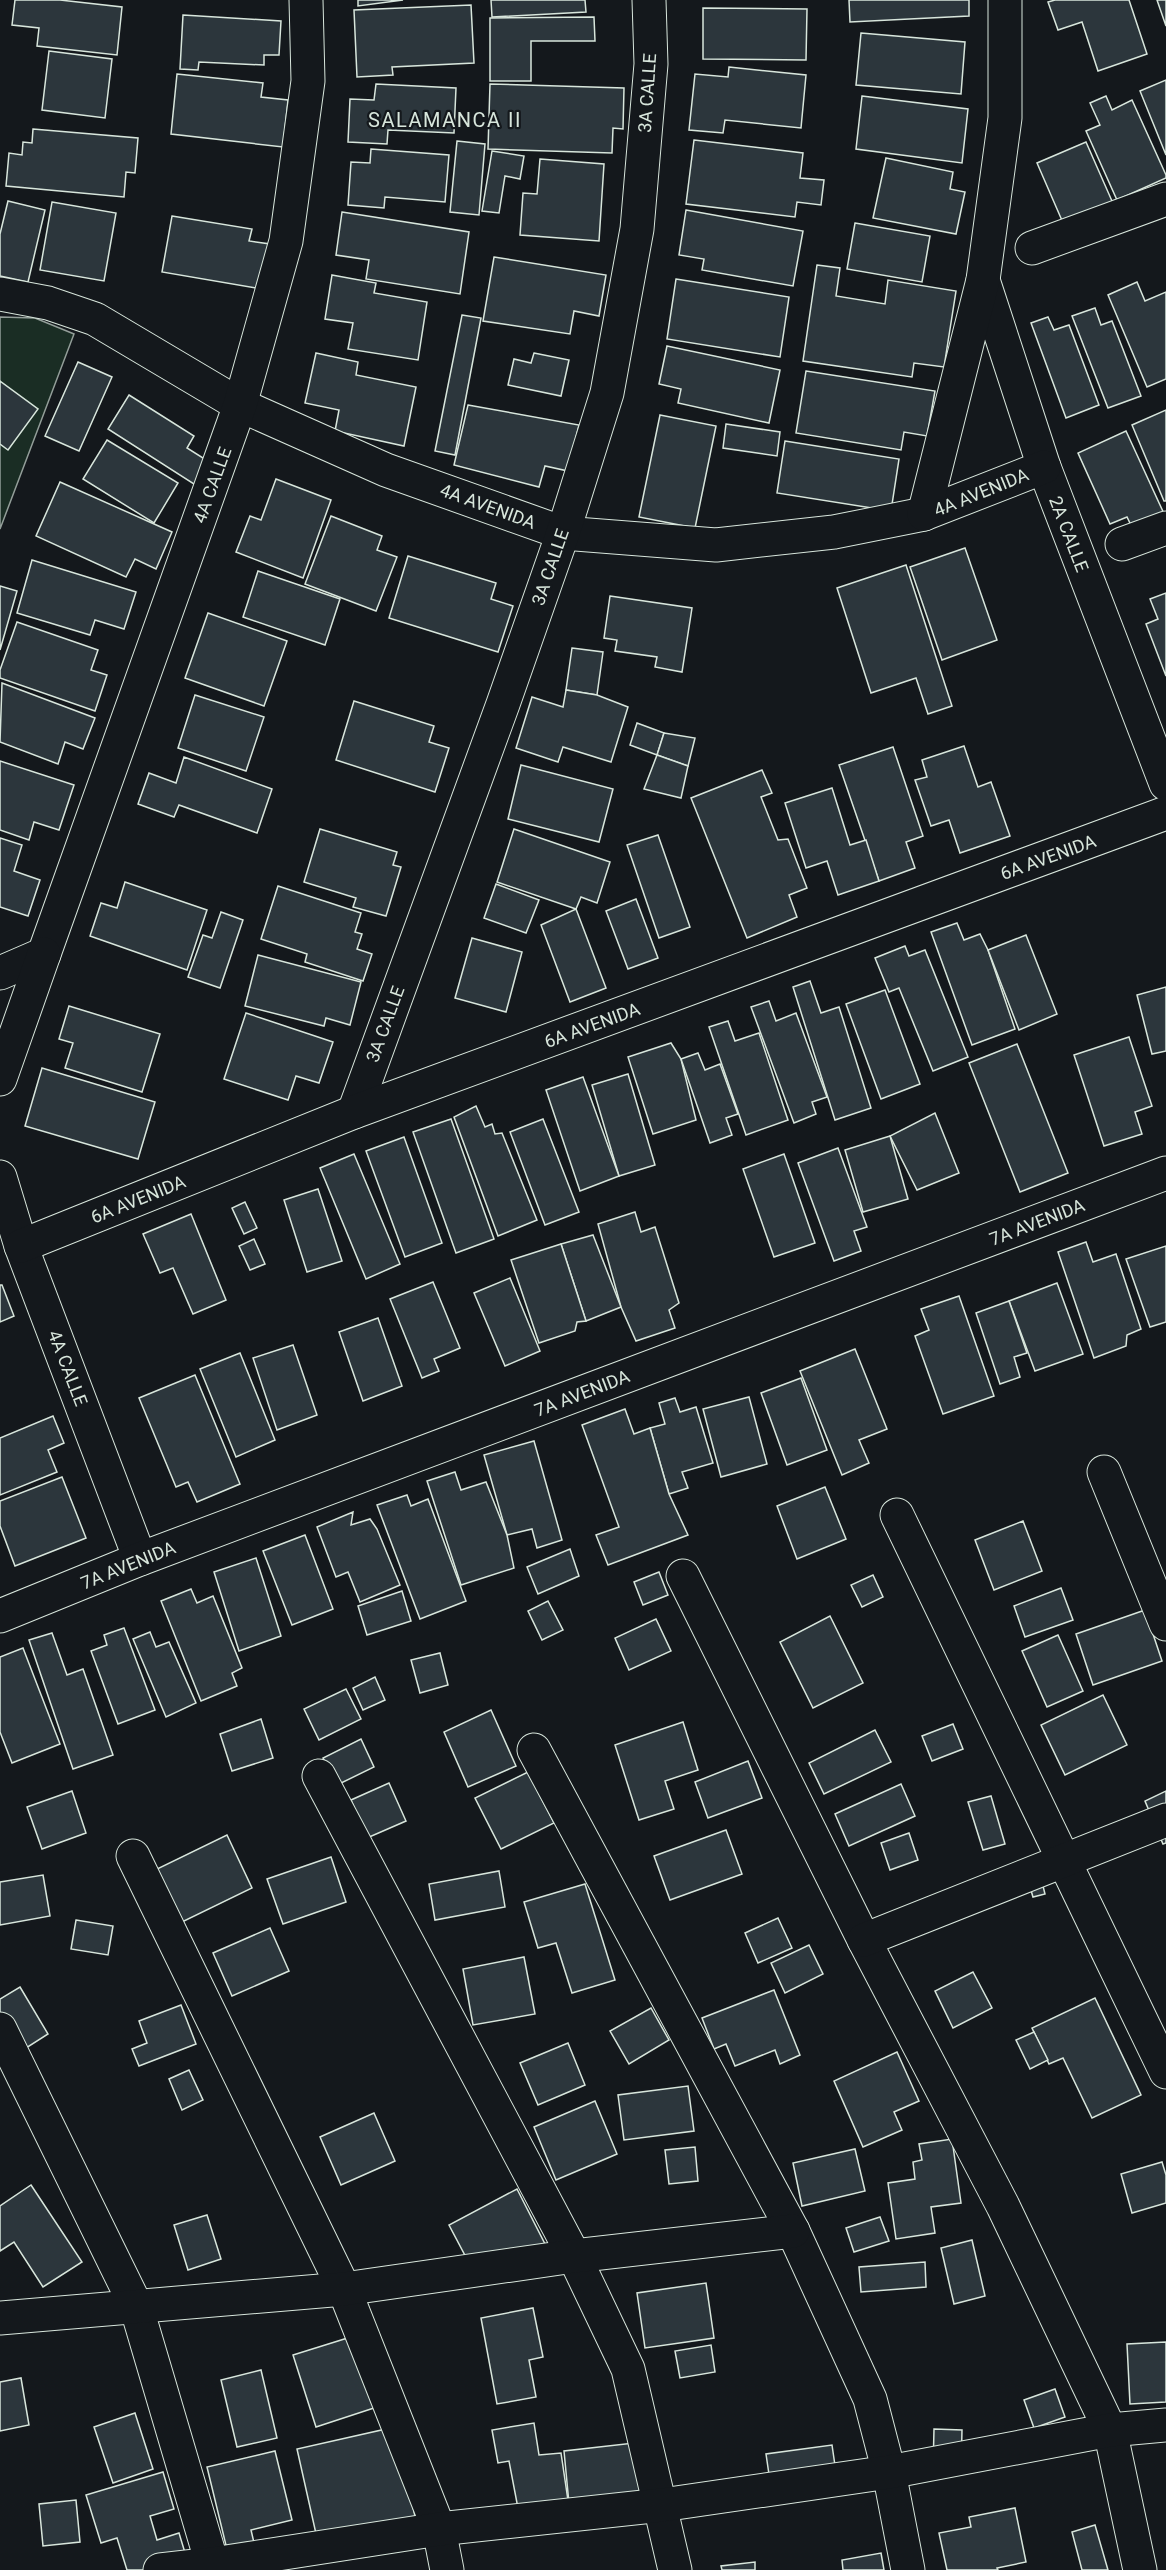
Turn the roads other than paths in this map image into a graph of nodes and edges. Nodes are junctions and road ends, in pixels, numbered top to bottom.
1 (306, 0) edge
2 (649, 0) edge
3 (1005, 0) edge
4 (1166, 199) edge
5 (1032, 248) dead end
6 (983, 280) junction
7 (0, 294) edge
8 (240, 405) junction
9 (1044, 467) junction
10 (924, 514) junction
11 (1166, 528) edge
12 (563, 533) junction
13 (1122, 544) dead end
14 (1166, 784) edge
15 (1166, 813) edge
16 (44, 954) junction
17 (0, 973) edge
18 (0, 1079) edge
19 (354, 1112) junction
20 (1166, 1173) edge
21 (0, 1177) edge
22 (21, 1246) junction
23 (1104, 1472) dead end
24 (897, 1515) dead end
25 (140, 1559) junction
26 (683, 1576) dead end
27 (0, 1616) edge
28 (1166, 1624) edge
29 (534, 1750) dead end
30 (319, 1776) dead end
31 (1166, 1820) edge
32 (133, 1856) dead end
33 (1063, 1860) junction
34 (864, 1940) junction
35 (0, 2029) edge
36 (1166, 2072) edge
37 (793, 2231) junction
38 (574, 2256) junction
39 (344, 2289) junction
40 (136, 2306) junction
41 (0, 2318) edge
42 (1166, 2425) edge
43 (1110, 2430) junction
44 (889, 2472) junction
45 (662, 2505) junction
46 (439, 2529) junction
47 (214, 2567) edge
48 (160, 2570) edge
49 (447, 2570) edge
50 (675, 2570) edge
51 (908, 2570) edge
52 (1140, 2570) edge

1 - 8 street, 4A CALLE
2 - 12 street, 3A CALLE
3 - 6 street, 2A CALLE
4 - 5 street
6 - 9 street, 2A CALLE
6 - 10 street, 2A CALLE
7 - 8 street, 4A AVENIDA
8 - 12 street, 4A AVENIDA
8 - 16 street, 4A CALLE
9 - 10 street, 4A AVENIDA
9 - 14 street, 2A CALLE
10 - 12 street, 4A AVENIDA
11 - 13 street
12 - 19 street, 3A CALLE
15 - 19 street, 6A AVENIDA
16 - 17 street
16 - 18 street, 4A CALLE
19 - 22 street, 6A AVENIDA
20 - 25 street, 7A AVENIDA
21 - 22 street, 4A CALLE
22 - 25 street, 4A CALLE
23 - 28 street
24 - 33 street
25 - 27 street, 7A AVENIDA
26 - 34 street
29 - 37 street
30 - 38 street
31 - 33 street
32 - 39 street
33 - 34 street
33 - 36 street
34 - 43 street
35 - 40 street
37 - 38 street
37 - 44 street
38 - 39 street
38 - 45 street
39 - 40 street
39 - 46 street
40 - 41 street
40 - 47 street
42 - 43 street
43 - 44 street
43 - 52 street
44 - 45 street
44 - 51 street
45 - 46 street
45 - 50 street
46 - 47 street
46 - 49 street
47 - 48 street

